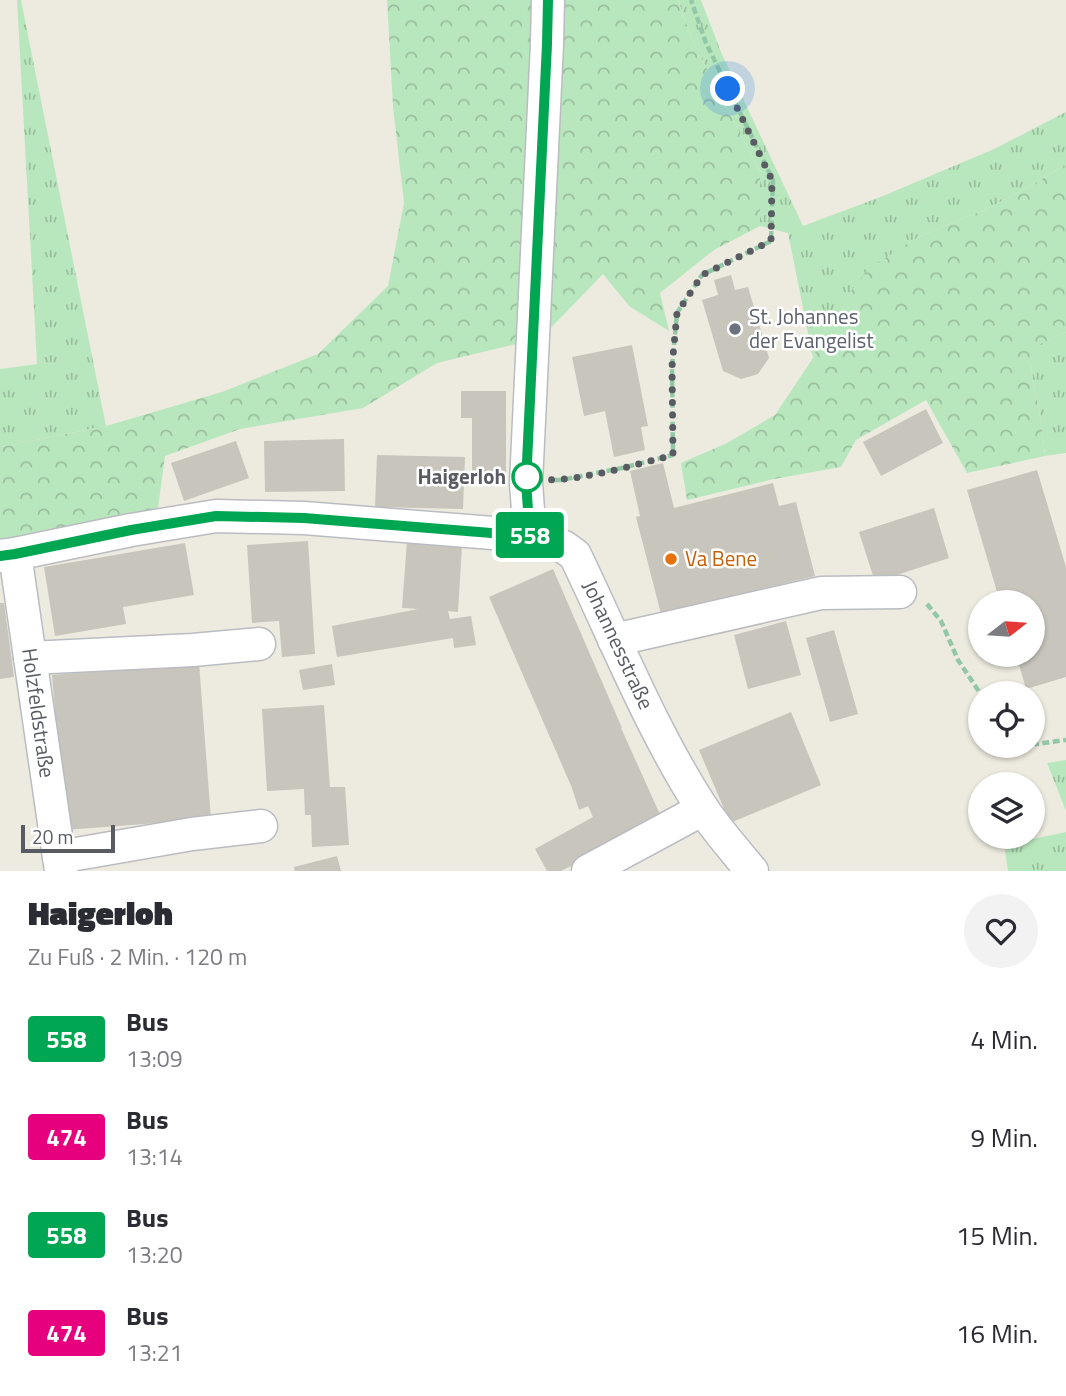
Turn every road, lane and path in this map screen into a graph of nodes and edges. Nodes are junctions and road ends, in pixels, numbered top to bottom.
1 (548, 0) edge
2 (691, 0) edge
3 (527, 478) junction
4 (530, 536) junction
5 (7, 555) edge
6 (900, 592) joint
7 (614, 640) junction
8 (259, 644) dead end
9 (30, 658) junction
10 (972, 681) edge
11 (1066, 740) edge
12 (1045, 742) edge
13 (703, 809) junction
14 (261, 826) dead end
15 (60, 864) edge
16 (588, 871) edge
17 (752, 871) edge

1 - 3 street
2 - 3 path
3 - 4 street
4 - 5 street, Johannesstraße
4 - 7 street, Johannesstraße
5 - 9 street, Holzfeldstraße
6 - 7 street
6 - 10 path
7 - 13 street, Johannesstraße
8 - 9 street
9 - 15 street, Holzfeldstraße
11 - 12 path
13 - 16 street
13 - 17 street, Johannesstraße
14 - 15 street

